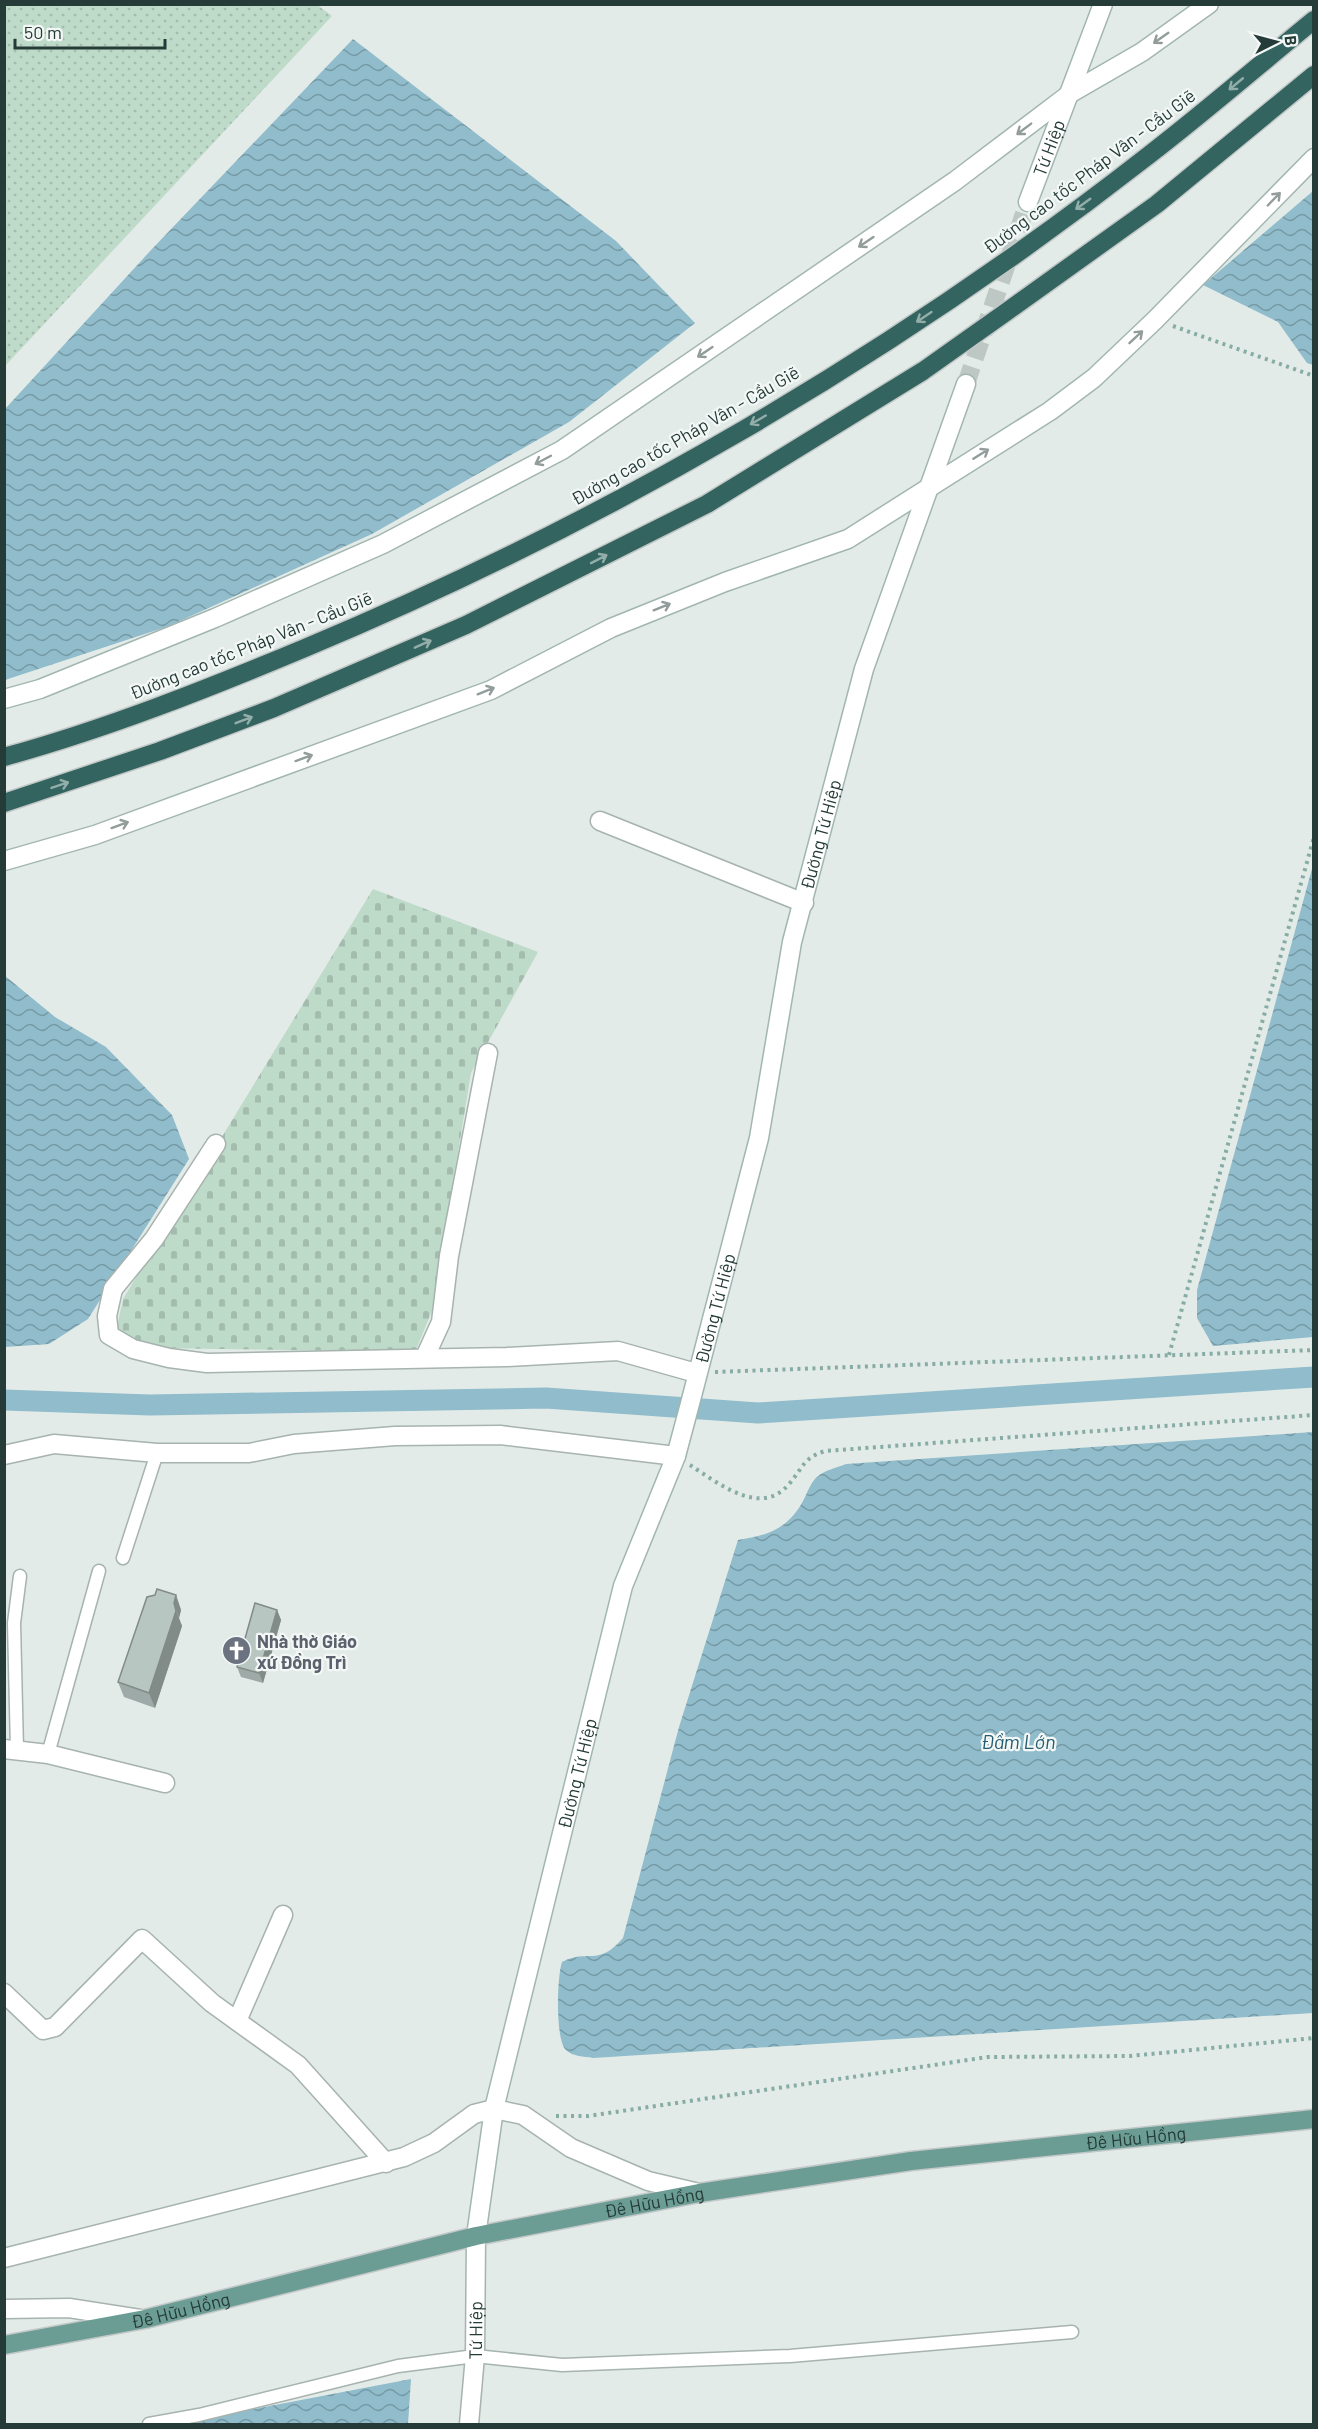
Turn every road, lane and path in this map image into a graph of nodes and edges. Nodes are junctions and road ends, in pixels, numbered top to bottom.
1 (1103, 4) edge
2 (1209, 4) edge
3 (1314, 20) edge
4 (1314, 75) edge
5 (1071, 93) junction
6 (1314, 158) edge
7 (1028, 202) tunnel mouth
8 (1155, 320) junction
9 (1314, 376) edge
10 (966, 384) tunnel mouth
11 (932, 485) junction
12 (4, 699) edge
13 (4, 757) edge
14 (4, 803) edge
15 (600, 821) dead end
16 (1314, 837) edge
17 (4, 861) edge
18 (804, 903) junction
19 (488, 1053) dead end
20 (216, 1144) dead end
21 (1314, 1350) edge
22 (1169, 1355) junction
23 (425, 1357) junction
24 (696, 1373) junction
25 (1314, 1415) edge
26 (677, 1449) junction
27 (157, 1453) junction
28 (4, 1455) edge
29 (123, 1558) dead end
30 (99, 1570) dead end
31 (20, 1576) dead end
32 (9, 1624) edge
33 (11, 1750) edge
34 (48, 1754) junction
35 (165, 1783) dead end
36 (283, 1915) dead end
37 (4, 1993) edge
38 (237, 2021) junction
39 (1314, 2038) edge
40 (494, 2109) junction
41 (523, 2115) junction
42 (1314, 2119) edge
43 (386, 2163) junction
44 (699, 2193) junction
45 (476, 2236) junction
46 (4, 2258) edge
47 (4, 2309) edge
48 (145, 2319) junction
49 (1072, 2332) dead end
50 (4, 2345) edge
51 (475, 2356) junction
52 (149, 2424) edge
53 (470, 2424) edge

1 - 5 street
2 -> 5 street
3 -> 13 highway, Đường cao tốc Pháp Vân - Cầu Giẽ
14 -> 4 highway
5 - 7 street, Tứ Hiệp
5 -> 12 street
8 -> 6 street
8 - 9 path
11 -> 8 street
10 - 11 street, Đường Tứ Hiệp
17 -> 11 street
11 - 18 street, Đường Tứ Hiệp
15 - 18 street
16 - 22 path
18 - 24 street, Đường Tứ Hiệp
19 - 23 street
20 - 23 street
21 - 22 path
22 - 24 path
23 - 24 street
24 - 26 street, Đường Tứ Hiệp
25 - 26 path
26 - 27 street
26 - 40 street, Đường Tứ Hiệp
27 - 28 street
27 - 29 lane
30 - 34 lane
31 - 32 lane
32 - 33 lane
33 - 34 street
34 - 35 street
36 - 38 street
37 - 38 street
38 - 43 street
39 - 41 path
40 - 41 street
40 - 43 street
40 - 45 street, Đường Tứ Hiệp
41 - 44 street
42 - 44 main road, Đê Hữu Hồng
43 - 46 street
44 - 45 main road, Đê Hữu Hồng
45 - 48 main road, Đê Hữu Hồng
45 - 51 street, Tứ Hiệp
47 - 48 street
48 - 50 main road, Đê Hữu Hồng
49 - 51 lane
51 - 52 lane
51 - 53 street, Tứ Hiệp

